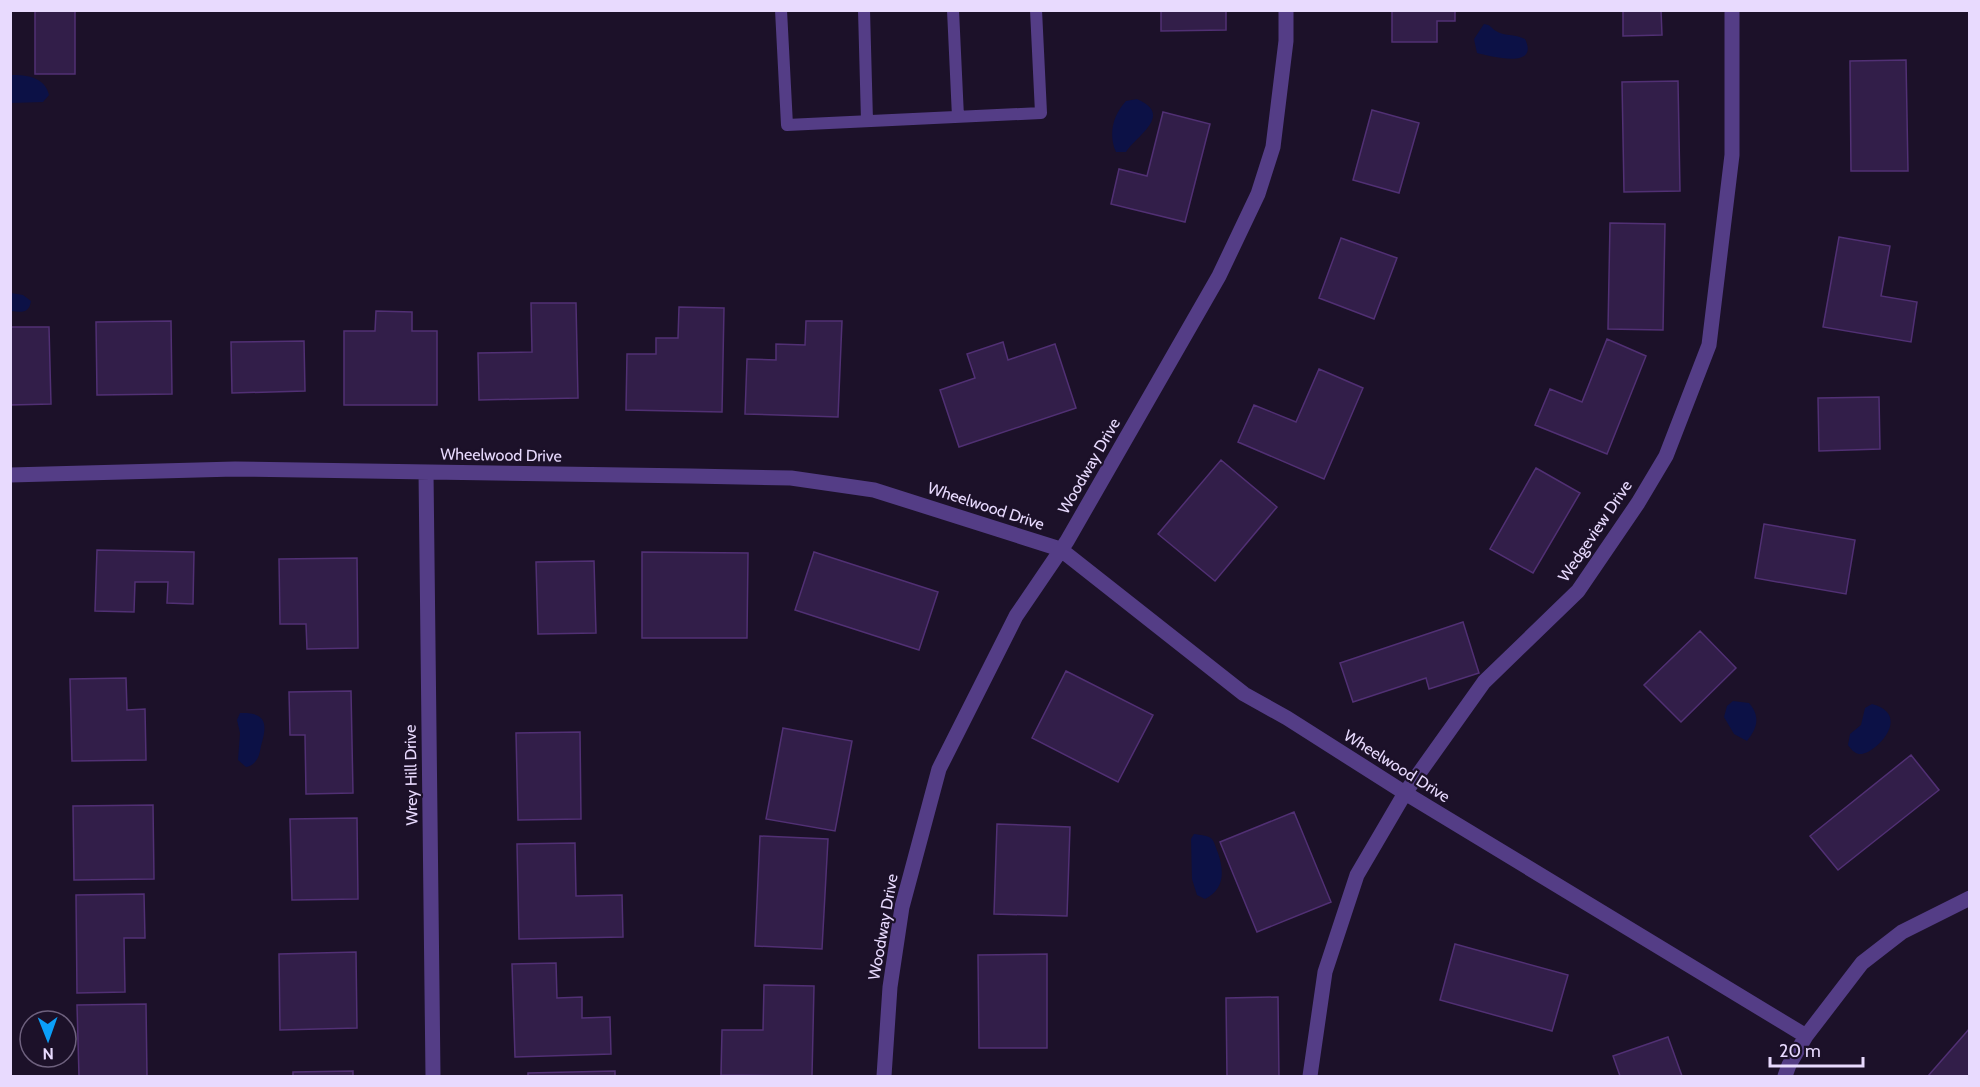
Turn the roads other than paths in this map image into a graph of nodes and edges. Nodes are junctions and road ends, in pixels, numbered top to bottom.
1 (780, 10) edge
2 (864, 10) edge
3 (953, 10) edge
4 (1036, 10) edge
5 (1286, 10) edge
6 (1732, 10) edge
7 (957, 117) junction
8 (867, 121) junction
9 (426, 472) junction
10 (10, 475) edge
11 (1060, 549) junction
12 (1405, 793) junction
13 (1970, 898) edge
14 (1806, 1036) junction
15 (433, 1077) edge
16 (884, 1077) edge
17 (1310, 1077) edge
18 (1785, 1077) edge

1 - 8 lane
2 - 8 lane
3 - 7 lane
4 - 7 lane
5 - 11 street, Woodway Drive
6 - 12 street, Wedgeview Drive
7 - 8 lane
9 - 10 street, Wheelwood Drive
9 - 11 street, Wheelwood Drive
9 - 15 street, Wrey Hill Drive
11 - 12 street, Wheelwood Drive
11 - 16 street, Woodway Drive
12 - 14 street, Wheelwood Drive
12 - 17 street, Wedgeview Drive
13 - 14 street
14 - 18 street

